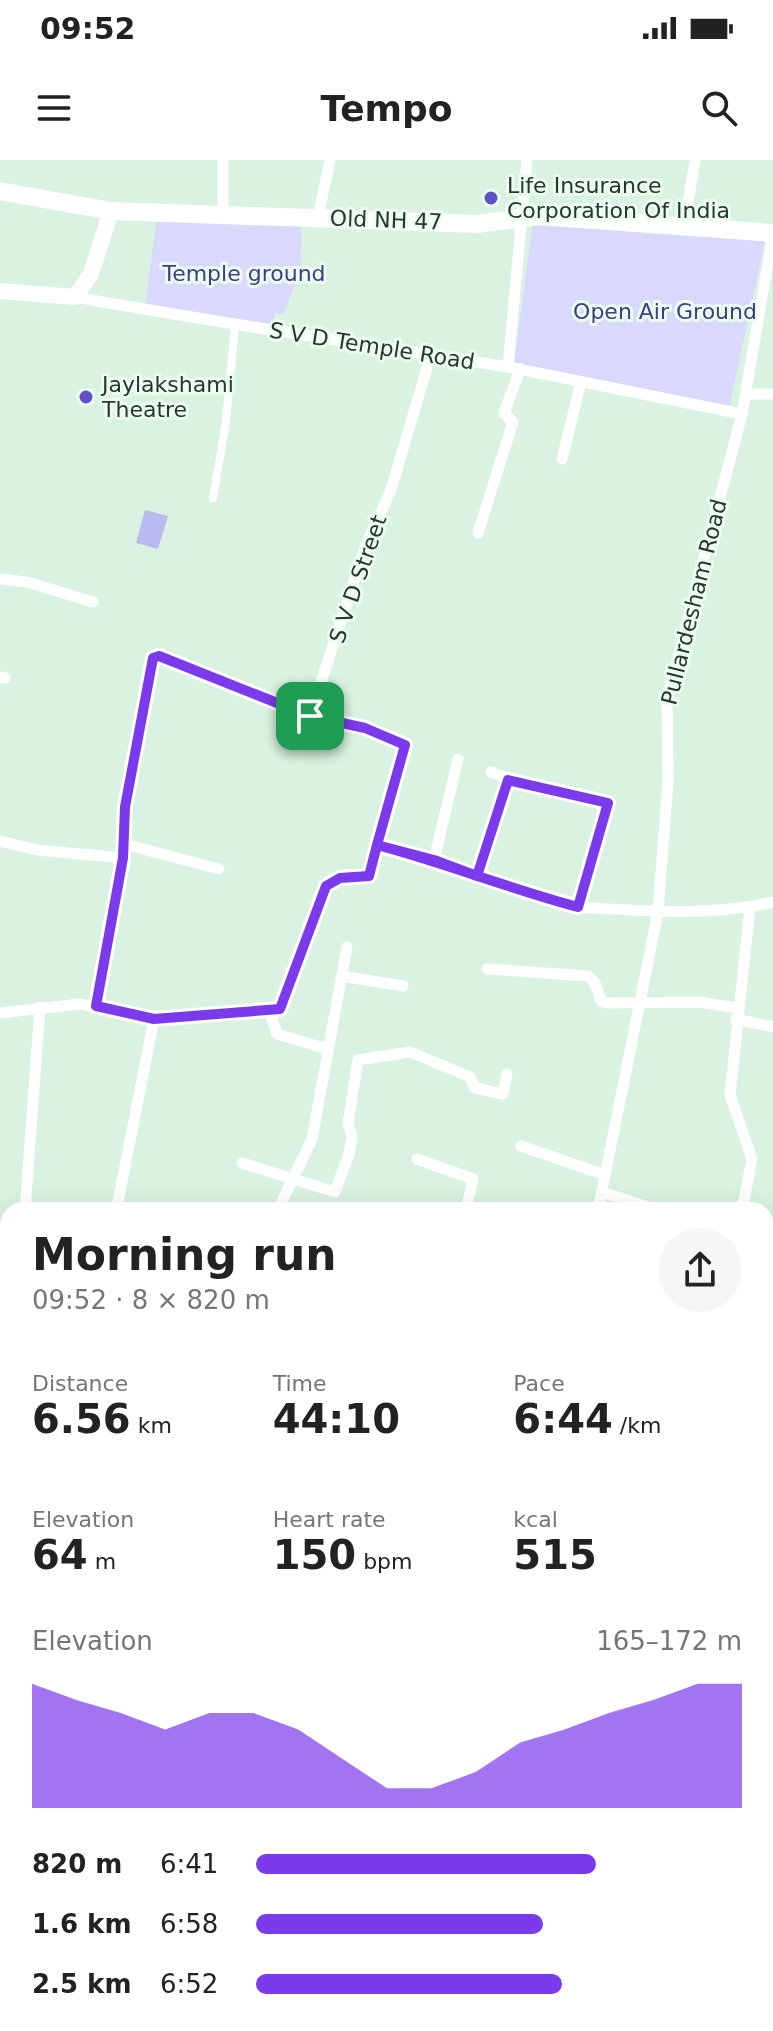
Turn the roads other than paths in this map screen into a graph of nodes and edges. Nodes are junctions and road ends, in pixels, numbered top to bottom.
1 (223, 160) edge
2 (330, 160) edge
3 (527, 160) edge
4 (695, 160) edge
5 (0, 191) edge
6 (111, 211) junction
7 (223, 214) junction
8 (318, 217) junction
9 (521, 219) junction
10 (684, 227) junction
11 (773, 233) edge
12 (0, 291) edge
13 (75, 297) junction
14 (235, 326) junction
15 (431, 354) junction
16 (514, 368) junction
17 (581, 382) junction
18 (747, 394) junction
19 (773, 394) edge
20 (742, 414) junction
21 (562, 459) dead end
22 (213, 498) dead end
23 (478, 533) dead end
24 (0, 579) edge
25 (93, 602) dead end
26 (310, 716) junction
27 (458, 759) dead end
28 (491, 772) dead end
29 (508, 780) junction
30 (0, 841) edge
31 (124, 844) junction
32 (377, 845) junction
33 (123, 858) junction
34 (434, 860) junction
35 (219, 869) dead end
36 (477, 876) junction
37 (773, 902) edge
38 (578, 907) junction
39 (750, 907) junction
40 (658, 912) junction
41 (347, 947) dead end
42 (487, 969) dead end
43 (341, 976) junction
44 (403, 986) dead end
45 (637, 1005) junction
46 (96, 1006) junction
47 (40, 1007) junction
48 (0, 1013) edge
49 (270, 1013) junction
50 (736, 1014) junction
51 (154, 1019) junction
52 (773, 1027) edge
53 (327, 1049) junction
54 (507, 1074) dead end
55 (521, 1146) dead end
56 (417, 1159) dead end
57 (242, 1163) dead end
58 (605, 1175) junction
59 (294, 1178) junction
60 (602, 1192) junction
61 (26, 1202) edge
62 (118, 1202) edge
63 (282, 1202) edge
64 (468, 1202) edge
65 (600, 1202) edge
66 (633, 1202) edge
67 (744, 1202) edge

1 - 7 street
2 - 8 street
3 - 9 street
4 - 10 street
5 - 6 main road, Old NH 47
6 - 7 main road, Old NH 47
6 - 13 main road
7 - 8 main road, Old NH 47
8 - 9 main road, Old NH 47
9 - 10 main road, Old NH 47
9 - 16 street
10 - 11 main road, Old NH 47
11 - 18 street, Pullardesham Road
12 - 13 main road
13 - 14 street, S V D Temple Road
14 - 15 street, S V D Temple Road
14 - 22 street
15 - 16 street, S V D Temple Road
15 - 26 street, S V D Street
16 - 17 street, S V D Temple Road
16 - 23 street
17 - 20 street, S V D Temple Road
17 - 21 street
18 - 19 street
18 - 20 street, Pullardesham Road
20 - 40 street, Pullardesham Road
24 - 25 street
26 - 31 street
26 - 32 street
27 - 34 street
28 - 29 street
29 - 36 street
29 - 38 street
30 - 33 street
31 - 33 street
31 - 35 street
32 - 34 street
32 - 49 street
33 - 46 street
34 - 36 street
36 - 38 street
37 - 39 street
38 - 40 street
39 - 40 street
39 - 50 street
40 - 45 street, Pullardesham Road
41 - 43 street
42 - 45 street
43 - 44 street
43 - 53 street
45 - 50 street
45 - 58 street, Pullardesham Road
46 - 47 street
46 - 51 street
47 - 48 street
47 - 61 street
49 - 51 street
49 - 53 street
50 - 52 street
50 - 67 street
51 - 62 street
53 - 59 street
54 - 59 street
55 - 58 street
56 - 64 street
57 - 59 street
58 - 60 street, Pullardesham Road
59 - 63 street
60 - 65 street, Pullardesham Road
60 - 66 street

